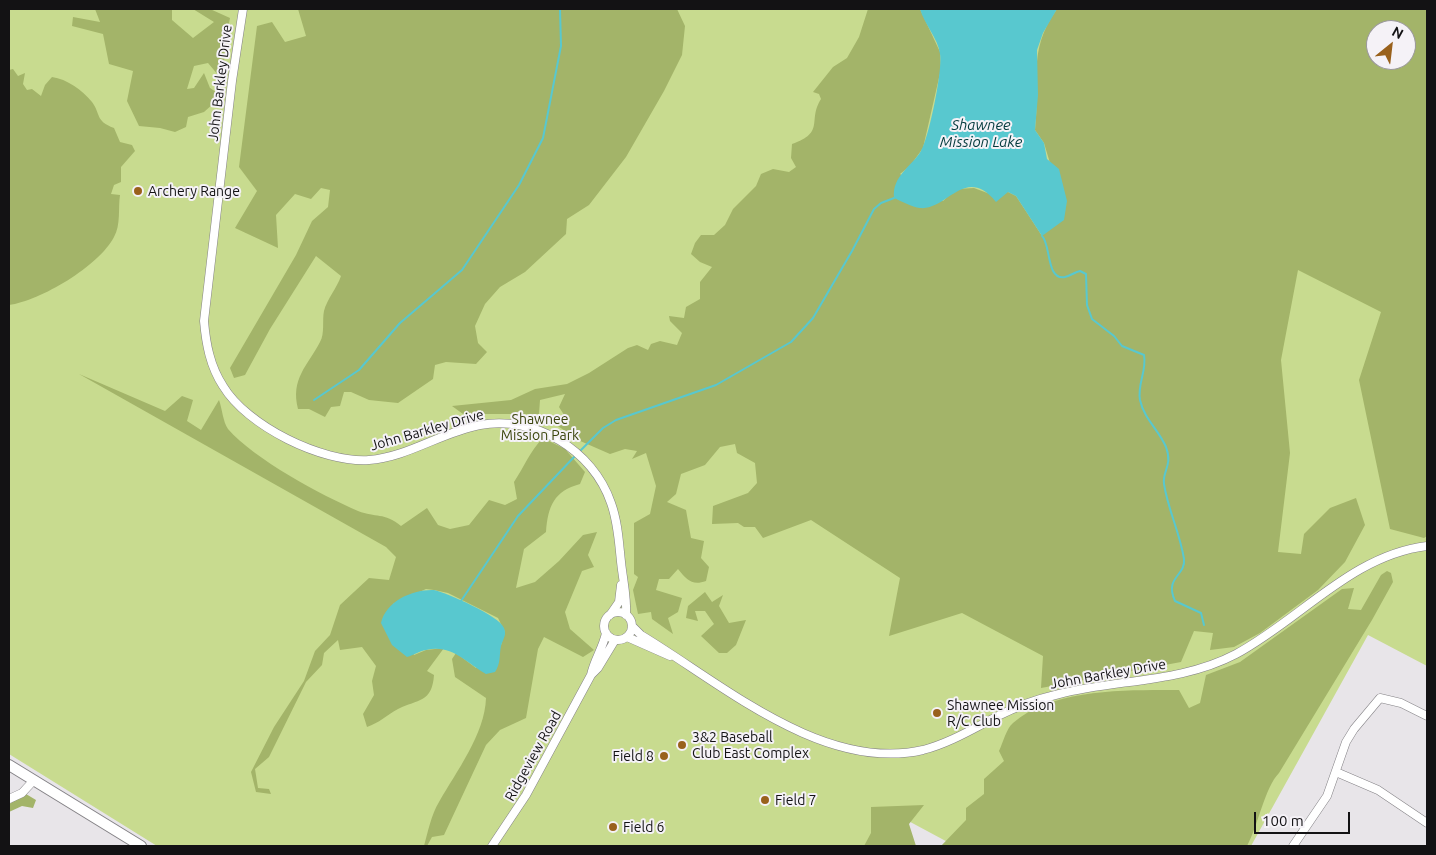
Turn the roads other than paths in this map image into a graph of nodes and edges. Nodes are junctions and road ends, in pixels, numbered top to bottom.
1 (243, 9) edge
2 (1427, 546) edge
3 (622, 570) junction
4 (610, 615) junction
5 (626, 615) junction
6 (632, 626) junction
7 (606, 633) junction
8 (627, 637) junction
9 (615, 640) junction
10 (675, 657) junction
11 (591, 675) junction
12 (1427, 716) edge
13 (9, 765) edge
14 (1336, 772) junction
15 (34, 780) junction
16 (9, 799) edge
17 (1427, 823) edge
18 (141, 846) edge
19 (492, 846) edge
20 (1293, 846) edge

1 - 3 street, John Barkley Drive
2 - 10 street, John Barkley Drive
3 - 4 street
3 - 5 street
4 - 5 street
4 - 7 street
5 - 6 street
6 - 8 street
6 - 10 street
7 - 9 street
7 - 11 street
8 - 9 street
8 - 10 street
9 - 11 street
11 - 19 street, Ridgeview Road
12 - 14 street
13 - 15 main road
14 - 17 street
14 - 20 street
15 - 16 street
15 - 18 main road

